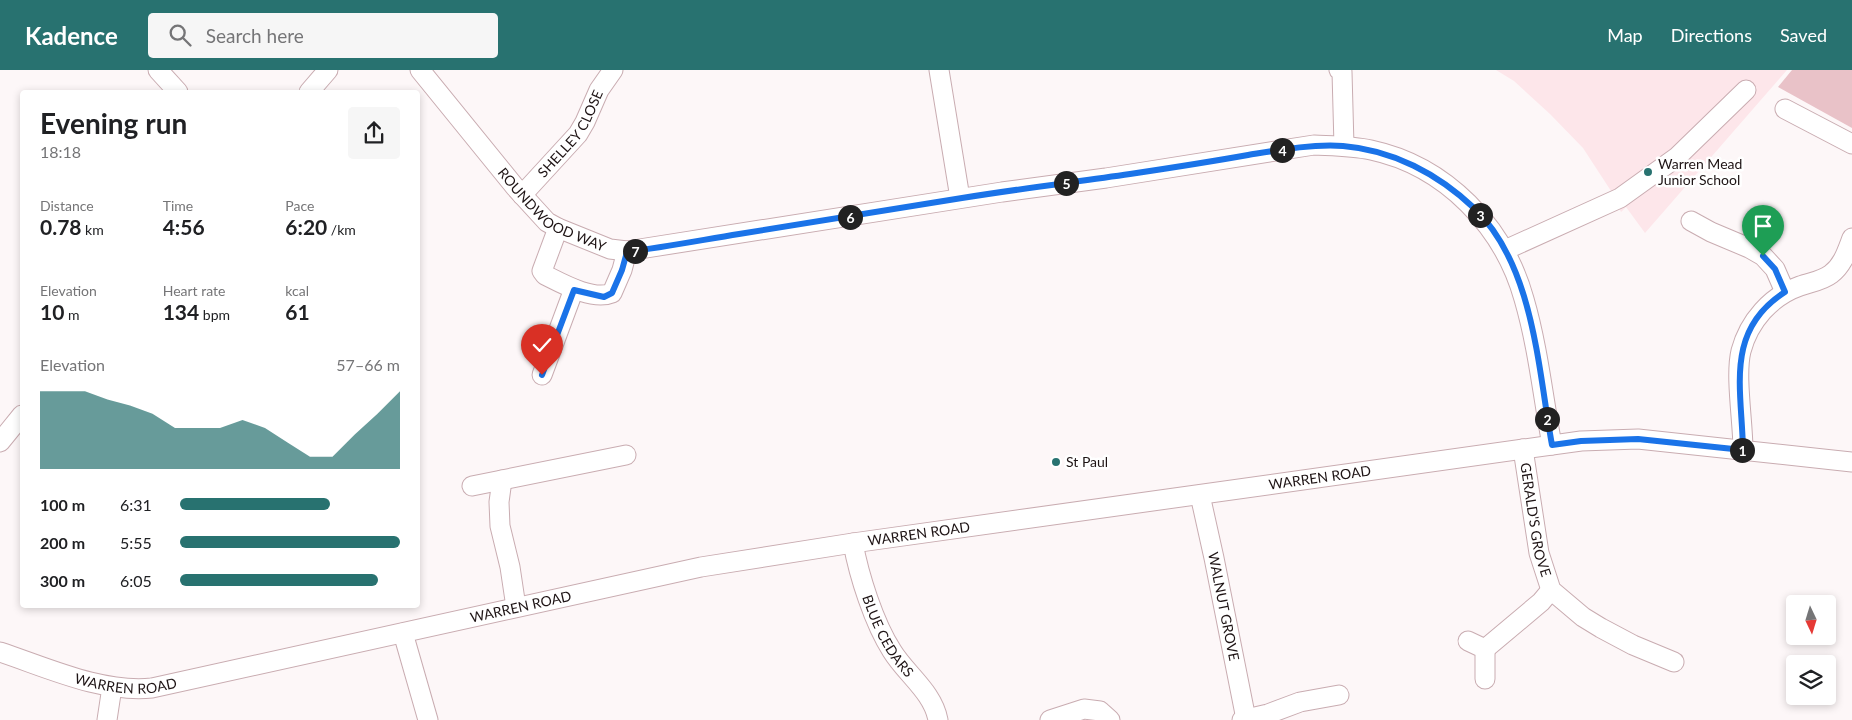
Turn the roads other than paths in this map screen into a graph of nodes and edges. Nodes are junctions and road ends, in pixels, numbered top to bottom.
1 (158, 70) edge
2 (328, 70) edge
3 (420, 70) edge
4 (613, 70) edge
5 (939, 70) edge
6 (1341, 71) edge
7 (176, 90) edge
8 (311, 90) edge
9 (1746, 90) dead end
10 (1785, 109) dead end
11 (1852, 144) edge
12 (1344, 146) junction
13 (522, 194) junction
14 (960, 198) junction
15 (1691, 221) dead end
16 (558, 228) junction
17 (1852, 238) edge
18 (1505, 250) junction
19 (627, 252) junction
20 (574, 290) junction
21 (1785, 292) junction
22 (542, 375) dead end
23 (20, 417) edge
24 (0, 442) edge
25 (1552, 445) junction
26 (1524, 449) junction
27 (1743, 450) junction
28 (626, 455) dead end
29 (1852, 462) edge
30 (502, 480) junction
31 (472, 486) dead end
32 (1200, 495) junction
33 (853, 543) junction
34 (1551, 590) junction
35 (516, 607) junction
36 (403, 633) junction
37 (0, 652) edge
38 (1674, 662) dead end
39 (1485, 679) dead end
40 (112, 686) junction
41 (1339, 695) dead end
42 (106, 720) edge
43 (428, 720) edge
44 (938, 720) edge
45 (1050, 720) edge
46 (1110, 720) edge
47 (1244, 720) edge

1 - 7 street
2 - 8 street
3 - 13 street, ROUNDWOOD WAY
4 - 13 street, SHELLEY CLOSE
5 - 14 street
6 - 12 street
9 - 18 street
10 - 11 street
12 - 14 street, ROUNDWOOD WAY
12 - 18 street, ROUNDWOOD WAY
13 - 16 street, ROUNDWOOD WAY
14 - 19 street, ROUNDWOOD WAY
15 - 21 street
16 - 19 street, ROUNDWOOD WAY
16 - 20 street
17 - 21 street
18 - 25 street, ROUNDWOOD WAY
19 - 20 street
20 - 22 street
21 - 27 street
23 - 24 street
25 - 26 street, WARREN ROAD
25 - 27 street, WARREN ROAD
26 - 32 street, WARREN ROAD
26 - 34 street, GERALD'S GROVE
27 - 29 street, WARREN ROAD
28 - 30 street
30 - 31 street
30 - 35 street
32 - 33 street, WARREN ROAD
32 - 47 street, WALNUT GROVE
33 - 35 street, WARREN ROAD
33 - 44 street, BLUE CEDARS
34 - 38 street, GERALD'S GROVE
34 - 39 street, GERALD'S GROVE
35 - 36 street, WARREN ROAD
36 - 40 street, WARREN ROAD
36 - 43 street
37 - 40 street, WARREN ROAD
40 - 42 street
41 - 47 street, WALNUT GROVE
45 - 46 street

